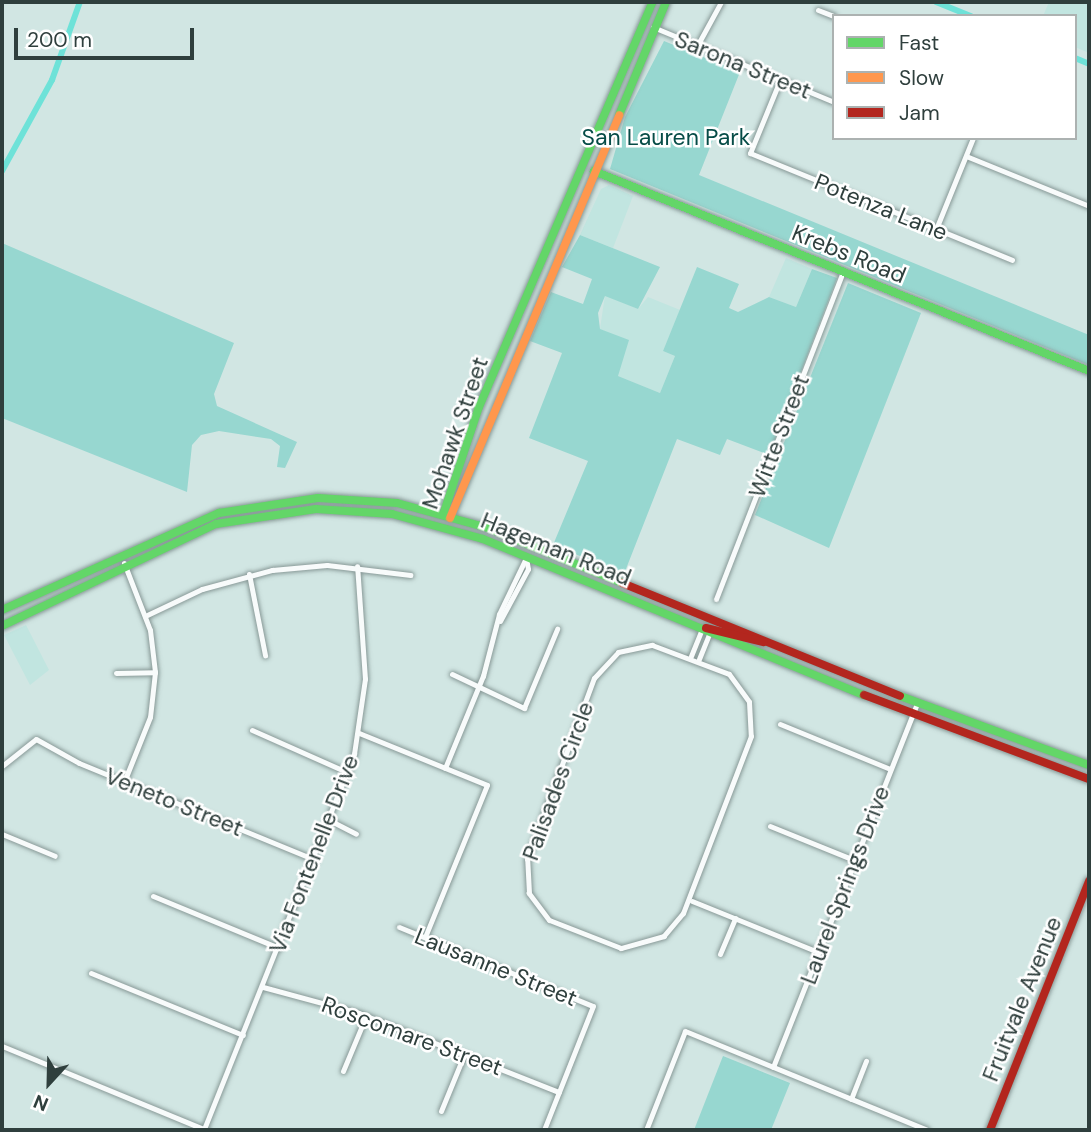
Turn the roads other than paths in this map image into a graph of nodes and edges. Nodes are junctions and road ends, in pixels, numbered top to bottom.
1 (653, 2) edge
2 (659, 2) edge
3 (666, 2) edge
4 (721, 2) edge
5 (818, 10) dead end
6 (832, 15) edge
7 (653, 27) junction
8 (697, 46) junction
9 (780, 80) junction
10 (618, 85) junction
11 (832, 101) edge
12 (972, 140) edge
13 (966, 156) junction
14 (594, 172) junction
15 (1089, 206) edge
16 (936, 229) junction
17 (1012, 260) dead end
18 (844, 272) junction
19 (1089, 371) edge
20 (443, 512) junction
21 (453, 515) junction
22 (444, 525) junction
23 (120, 554) junction
24 (526, 558) junction
25 (125, 565) junction
26 (357, 566) junction
27 (592, 572) junction
28 (249, 575) junction
29 (410, 575) dead end
30 (716, 599) dead end
31 (2, 610) edge
32 (145, 616) junction
33 (500, 621) junction
34 (2, 626) edge
35 (557, 629) dead end
36 (706, 630) junction
37 (766, 642) junction
38 (695, 646) junction
39 (703, 649) junction
40 (265, 655) dead end
41 (691, 656) junction
42 (698, 659) junction
43 (156, 672) junction
44 (116, 673) dead end
45 (452, 674) dead end
46 (478, 688) junction
47 (917, 704) junction
48 (912, 715) junction
49 (780, 723) dead end
50 (252, 730) dead end
51 (359, 733) junction
52 (983, 740) junction
53 (1047, 750) junction
54 (1089, 765) edge
55 (2, 766) edge
56 (445, 768) junction
57 (890, 769) junction
58 (349, 773) junction
59 (1089, 779) edge
60 (124, 782) junction
61 (331, 821) junction
62 (770, 826) dead end
63 (2, 834) edge
64 (356, 834) dead end
65 (55, 856) dead end
66 (315, 860) junction
67 (854, 860) junction
68 (1089, 881) edge
69 (153, 896) dead end
70 (692, 901) dead end
71 (734, 918) junction
72 (399, 927) dead end
73 (425, 937) junction
74 (279, 948) junction
75 (818, 952) junction
76 (720, 954) dead end
77 (91, 973) dead end
78 (263, 987) junction
79 (366, 1016) junction
80 (243, 1035) junction
81 (2, 1046) edge
82 (464, 1055) junction
83 (866, 1061) dead end
84 (773, 1067) junction
85 (343, 1071) dead end
86 (559, 1091) junction
87 (851, 1099) junction
88 (441, 1111) dead end
89 (205, 1130) edge
90 (544, 1130) edge
91 (646, 1130) edge
92 (927, 1130) edge
93 (990, 1130) edge

1 - 10 main road, Mohawk Street
2 - 7 main road
3 - 7 main road
4 - 8 street
5 - 6 street
7 - 8 street, Sarona Street
7 - 14 main road
8 - 9 street, Sarona Street
9 - 11 street, Sarona Street
9 - 16 street, Potenza Lane
10 - 14 main road
10 - 20 main road, Mohawk Street
12 - 13 street
13 - 15 street
13 - 16 street
14 - 18 main road, Krebs Road
14 - 21 main road, Mohawk Street
16 - 17 street, Potenza Lane
18 - 19 main road, Krebs Road
18 - 30 street, Witte Street
20 - 21 main road, Hageman Road
20 - 22 main road, Mohawk Street
20 - 23 main road, Hageman Road
21 - 22 main road, Mohawk Street
21 - 27 main road, Hageman Road
22 - 24 main road, Hageman Road
22 - 25 main road, Hageman Road
23 - 25 street
23 - 31 main road, Hageman Road
24 - 27 main road
24 - 33 street
24 - 33 street
24 - 36 main road, Hageman Road
25 - 32 street
25 - 34 main road, Hageman Road
26 - 28 street
26 - 29 street
26 - 51 street, Via Fontenelle Drive
27 - 37 main road, Hageman Road
28 - 32 street
28 - 40 street
32 - 43 street
33 - 46 street
35 - 46 street
36 - 37 main road
36 - 38 street
36 - 39 street
36 - 48 main road, Hageman Road
37 - 47 main road, Hageman Road
38 - 39 street
38 - 41 street
39 - 42 street
41 - 42 street, Palisades Circle
41 - 42 street, Palisades Circle
43 - 44 street
43 - 60 street
45 - 46 street
46 - 56 street
47 - 48 street, Laurel Springs Drive
47 - 53 main road, Hageman Road
48 - 52 main road, Hageman Road
48 - 57 street, Laurel Springs Drive
49 - 57 street
50 - 58 street
51 - 56 street
51 - 58 street, Via Fontenelle Drive
52 - 53 main road
52 - 59 main road, Hageman Road
53 - 54 main road, Hageman Road
55 - 60 street, Veneto Street
56 - 73 street
57 - 67 street, Laurel Springs Drive
58 - 61 street, Via Fontenelle Drive
60 - 66 street, Veneto Street
61 - 64 street
61 - 66 street, Via Fontenelle Drive
62 - 67 street
63 - 65 street
66 - 74 street, Via Fontenelle Drive
67 - 75 street, Laurel Springs Drive
68 - 93 main road, Fruitvale Avenue
69 - 74 street
70 - 71 street
71 - 75 street
71 - 76 street
72 - 73 street, Lausanne Street
73 - 86 street, Lausanne Street
74 - 78 street, Via Fontenelle Drive
75 - 84 street, Laurel Springs Drive
77 - 80 street
78 - 79 street, Roscomare Street
78 - 80 street, Via Fontenelle Drive
79 - 82 street, Roscomare Street
79 - 85 street
80 - 89 street, Via Fontenelle Drive
81 - 89 street
82 - 86 street, Roscomare Street
82 - 88 street
83 - 87 street
84 - 87 street
84 - 91 street
86 - 90 street
87 - 92 street

